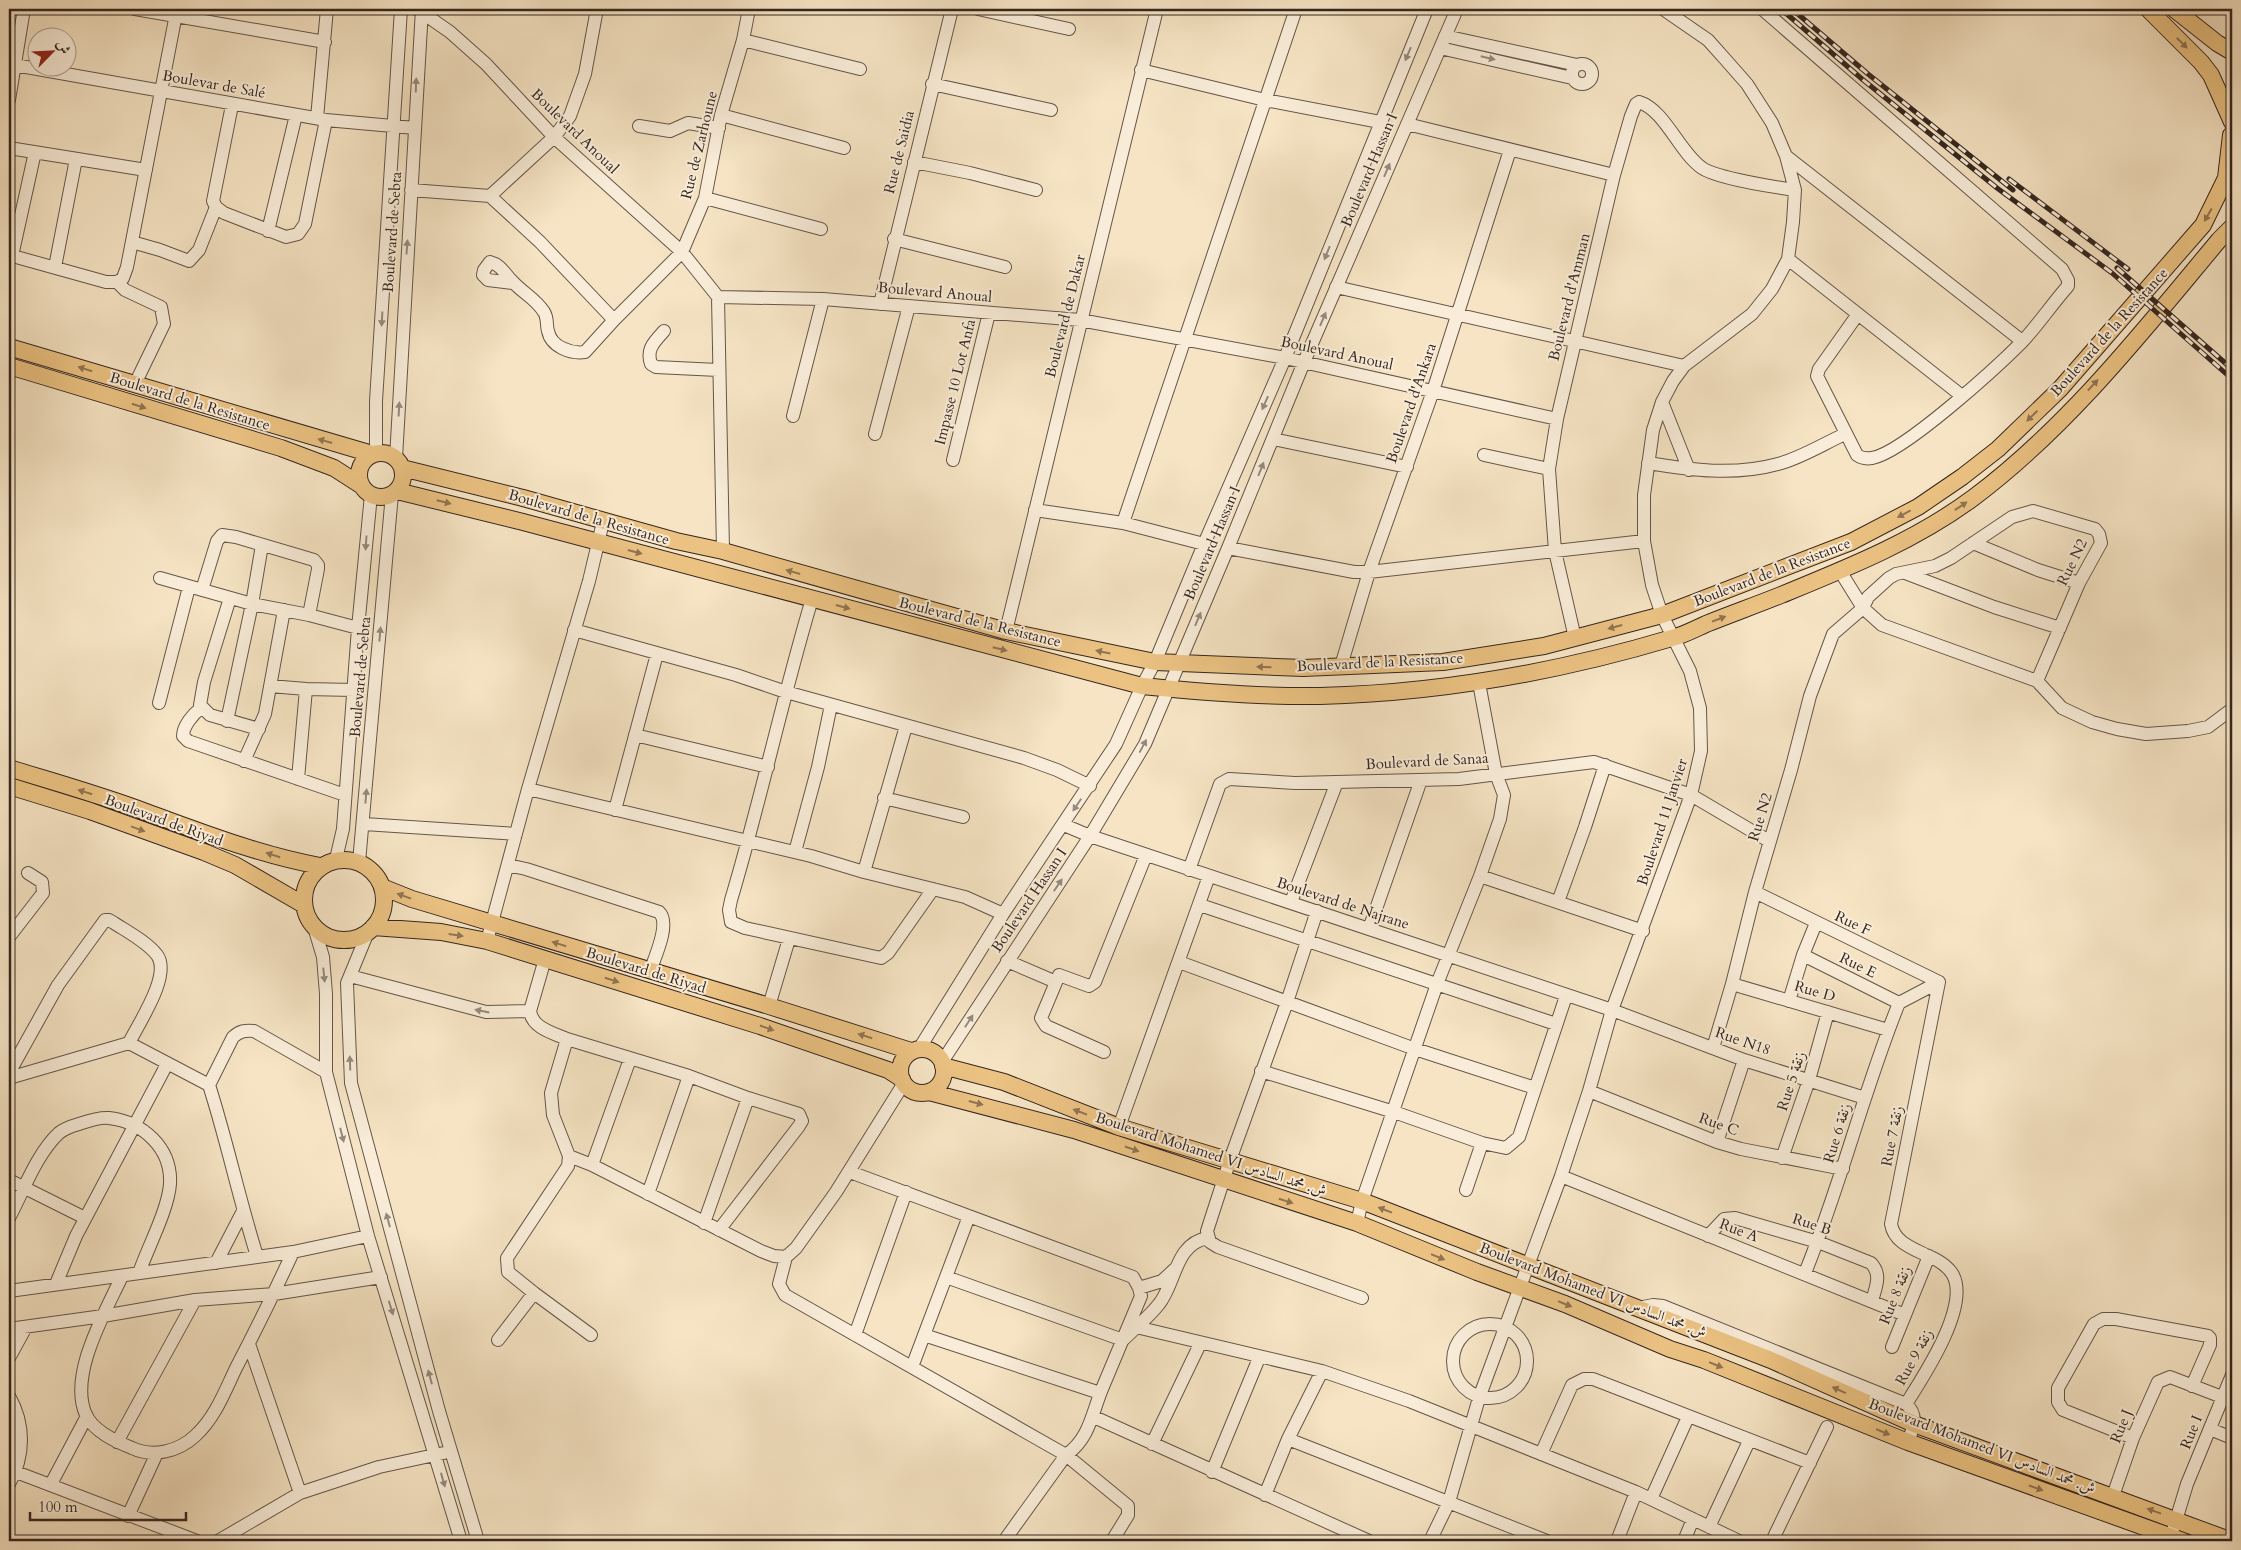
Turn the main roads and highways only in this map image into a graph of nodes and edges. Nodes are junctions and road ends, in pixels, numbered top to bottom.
1 (2148, 9) edge
2 (2174, 9) edge
3 (2232, 52) edge
4 (2232, 130) edge
5 (2232, 227) edge
6 (9, 347) edge
7 (9, 366) edge
8 (374, 453) junction
9 (399, 463) junction
10 (366, 490) junction
11 (394, 493) junction
12 (9, 768) edge
13 (9, 786) edge
14 (320, 866) junction
15 (382, 887) junction
16 (304, 905) junction
17 (370, 930) junction
18 (915, 1050) junction
19 (943, 1064) junction
20 (903, 1081) junction
21 (929, 1092) junction
22 (2174, 1540) edge
23 (2232, 1541) edge

1 -> 4 main road
2 - 3 main road
4 -> 9 main road, Boulevard de la Resistance
11 -> 5 main road, Boulevard de la Resistance
8 -> 6 main road, Boulevard de la Resistance
7 -> 10 main road, Boulevard de la Resistance
8 - 9 main road
8 - 10 main road
9 - 11 main road
10 - 11 main road
14 -> 12 main road, Boulevard de Riyad
13 -> 16 main road, Boulevard de Riyad
14 - 15 main road
14 - 16 main road
15 - 17 main road
18 -> 15 main road, Boulevard de Riyad
16 - 17 main road
17 -> 20 main road, Boulevard de Riyad
18 - 19 main road
18 - 20 main road
19 - 21 main road
23 -> 19 main road, Boulevard Mohamed VI ش. محمد السادس
20 - 21 main road
21 -> 22 main road, Boulevard Mohamed VI ش. محمد السادس

